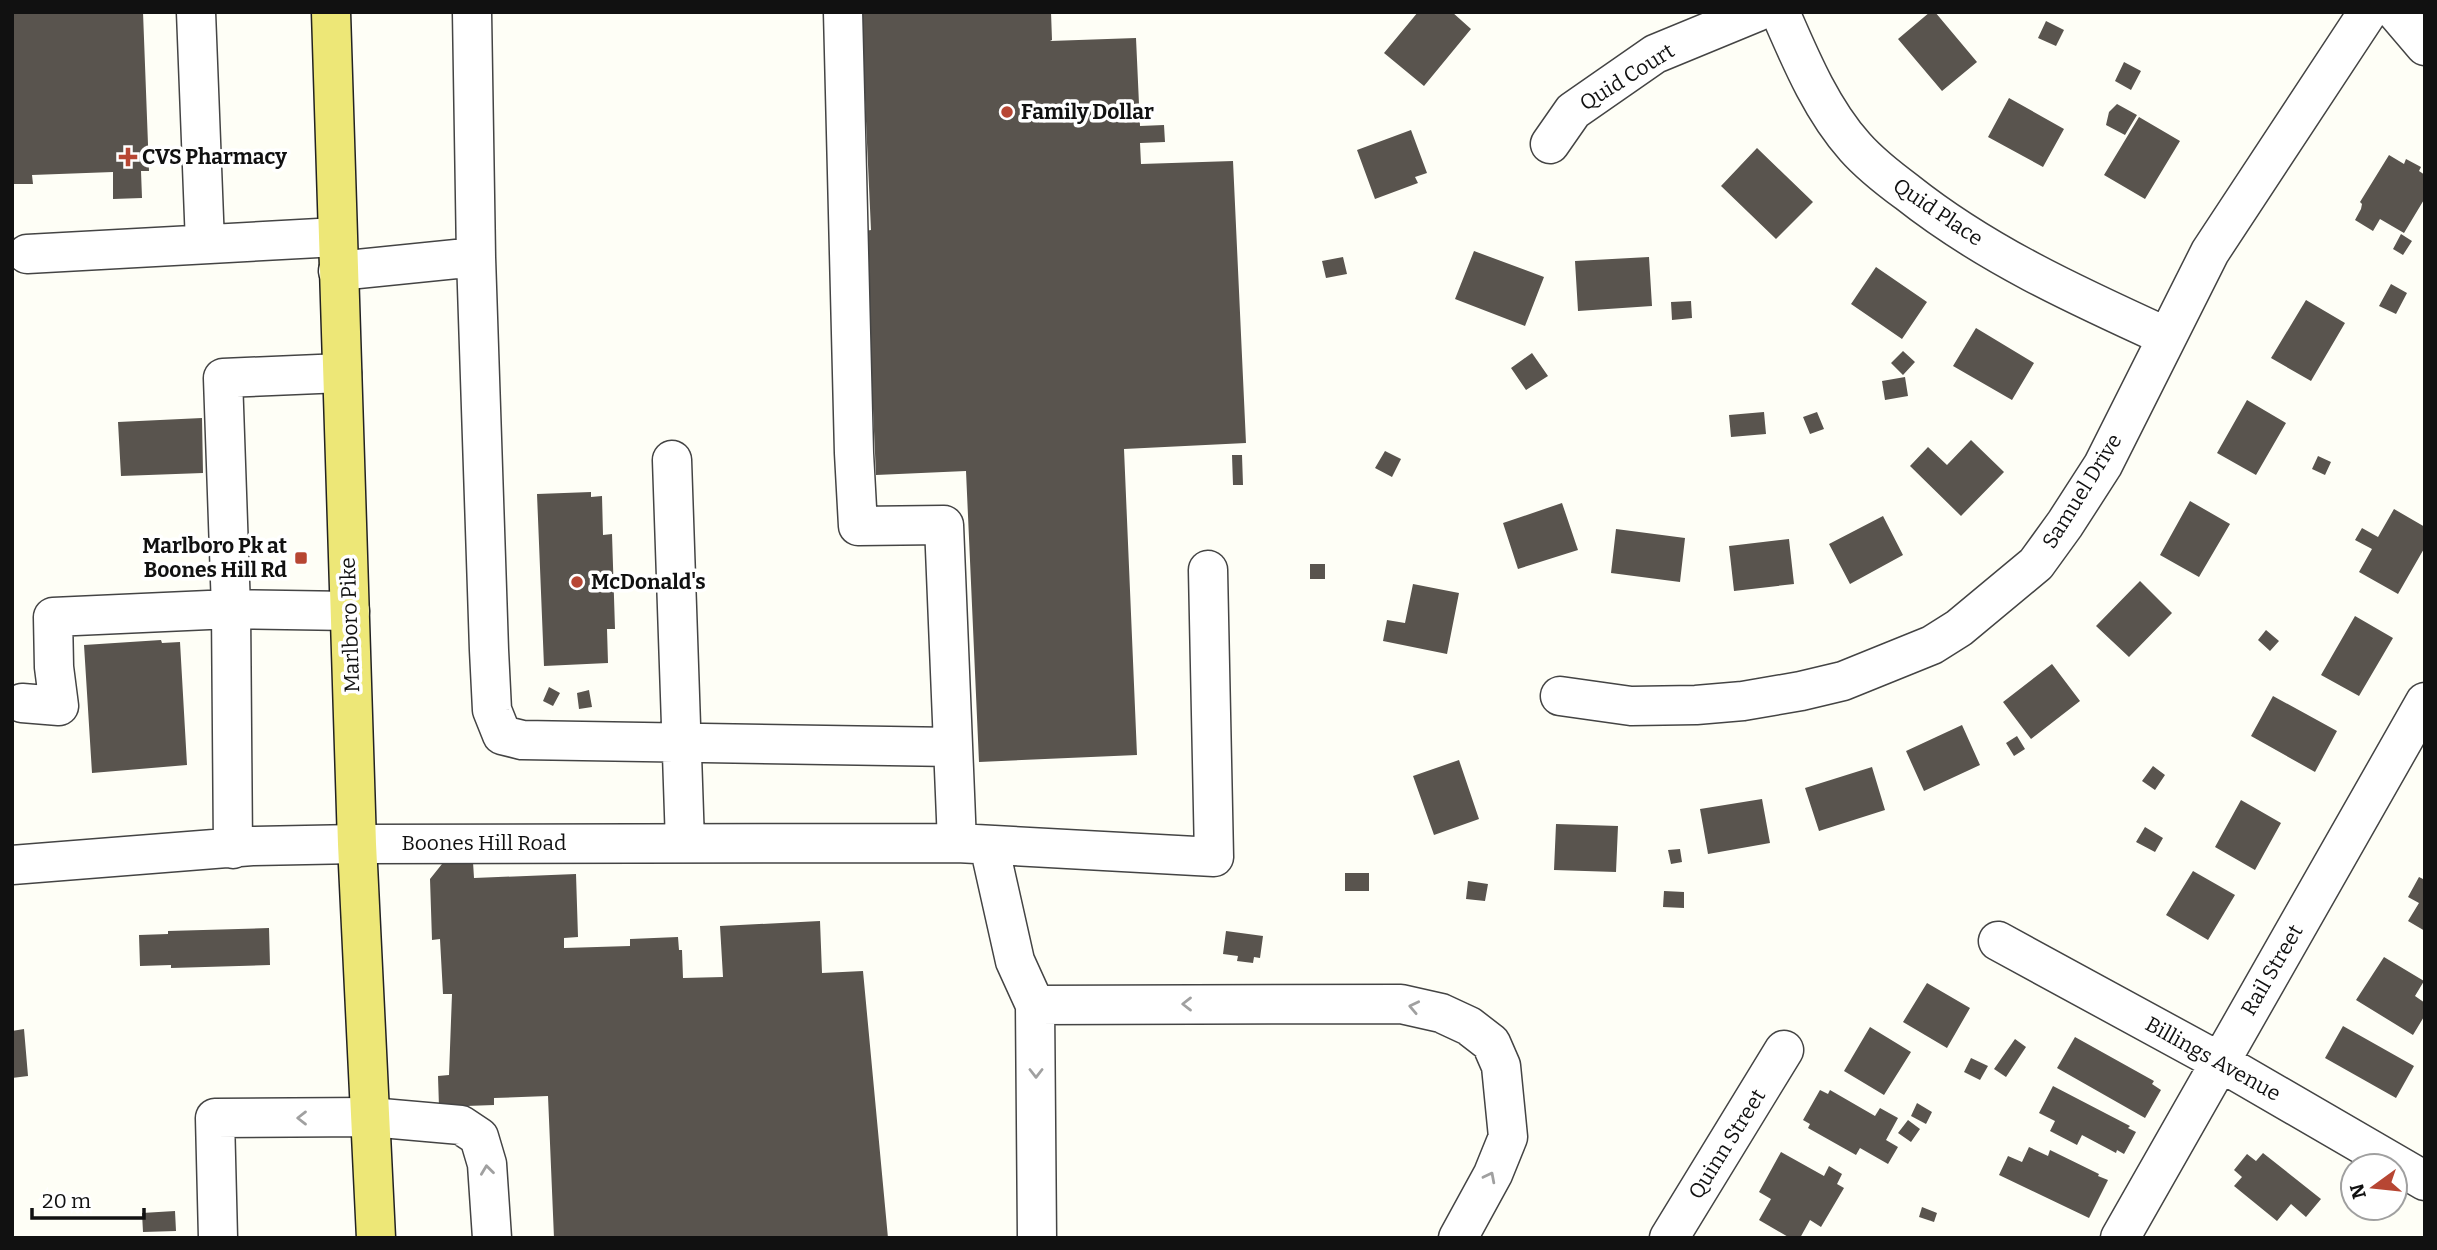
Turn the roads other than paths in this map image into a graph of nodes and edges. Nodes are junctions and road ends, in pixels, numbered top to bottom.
1 (196, 12) edge
2 (331, 12) edge
3 (472, 12) edge
4 (843, 12) edge
5 (1757, 12) edge
6 (1780, 12) edge
7 (2368, 12) edge
8 (2396, 12) edge
9 (2425, 46) edge
10 (1550, 144) dead end
11 (205, 244) junction
12 (27, 254) dead end
13 (338, 254) junction
14 (476, 257) junction
15 (2167, 337) junction
16 (342, 373) junction
17 (672, 460) dead end
18 (1208, 570) dead end
19 (231, 609) junction
20 (349, 611) junction
21 (1560, 696) dead end
22 (2425, 702) edge
23 (22, 703) dead end
24 (681, 743) junction
25 (953, 747) junction
26 (685, 843) junction
27 (357, 844) junction
28 (973, 844) junction
29 (233, 849) junction
30 (12, 865) edge
31 (1998, 941) dead end
32 (1035, 1004) junction
33 (1784, 1050) dead end
34 (2220, 1062) junction
35 (370, 1117) junction
36 (2425, 1181) edge
37 (218, 1238) edge
38 (376, 1238) edge
39 (492, 1238) edge
40 (1037, 1238) edge
41 (1458, 1238) edge
42 (1670, 1238) edge
43 (2120, 1238) edge

1 - 11 street
2 - 13 main road, Marlboro Pike
3 - 14 street
4 - 25 street
5 - 10 street, Quid Court
6 - 15 street, Quid Place
7 - 15 street, Samuel Drive
8 - 9 street
11 - 12 street
11 - 13 street
13 - 14 street
13 - 16 main road, Marlboro Pike
14 - 24 street
15 - 21 street, Samuel Drive
16 - 19 street
16 - 20 main road, Marlboro Pike
17 - 24 street
18 - 28 street, Boones Hill Road
19 - 20 street
19 - 23 street
19 - 29 street
20 - 27 main road, Marlboro Pike
22 - 34 street, Rail Street
24 - 25 street
24 - 26 street
25 - 28 street
26 - 27 street, Boones Hill Road
26 - 28 street, Boones Hill Road
27 - 29 street, Boones Hill Road
27 - 35 main road, Marlboro Pike
28 - 32 street
29 - 30 street, Boones Hill Road
31 - 34 street, Billings Avenue
32 -> 40 street
41 -> 32 street
33 - 42 street, Quinn Street
34 - 36 street, Billings Avenue
34 - 43 street, Rail Street
35 -> 37 street
35 - 38 main road, Marlboro Pike
39 -> 35 street

